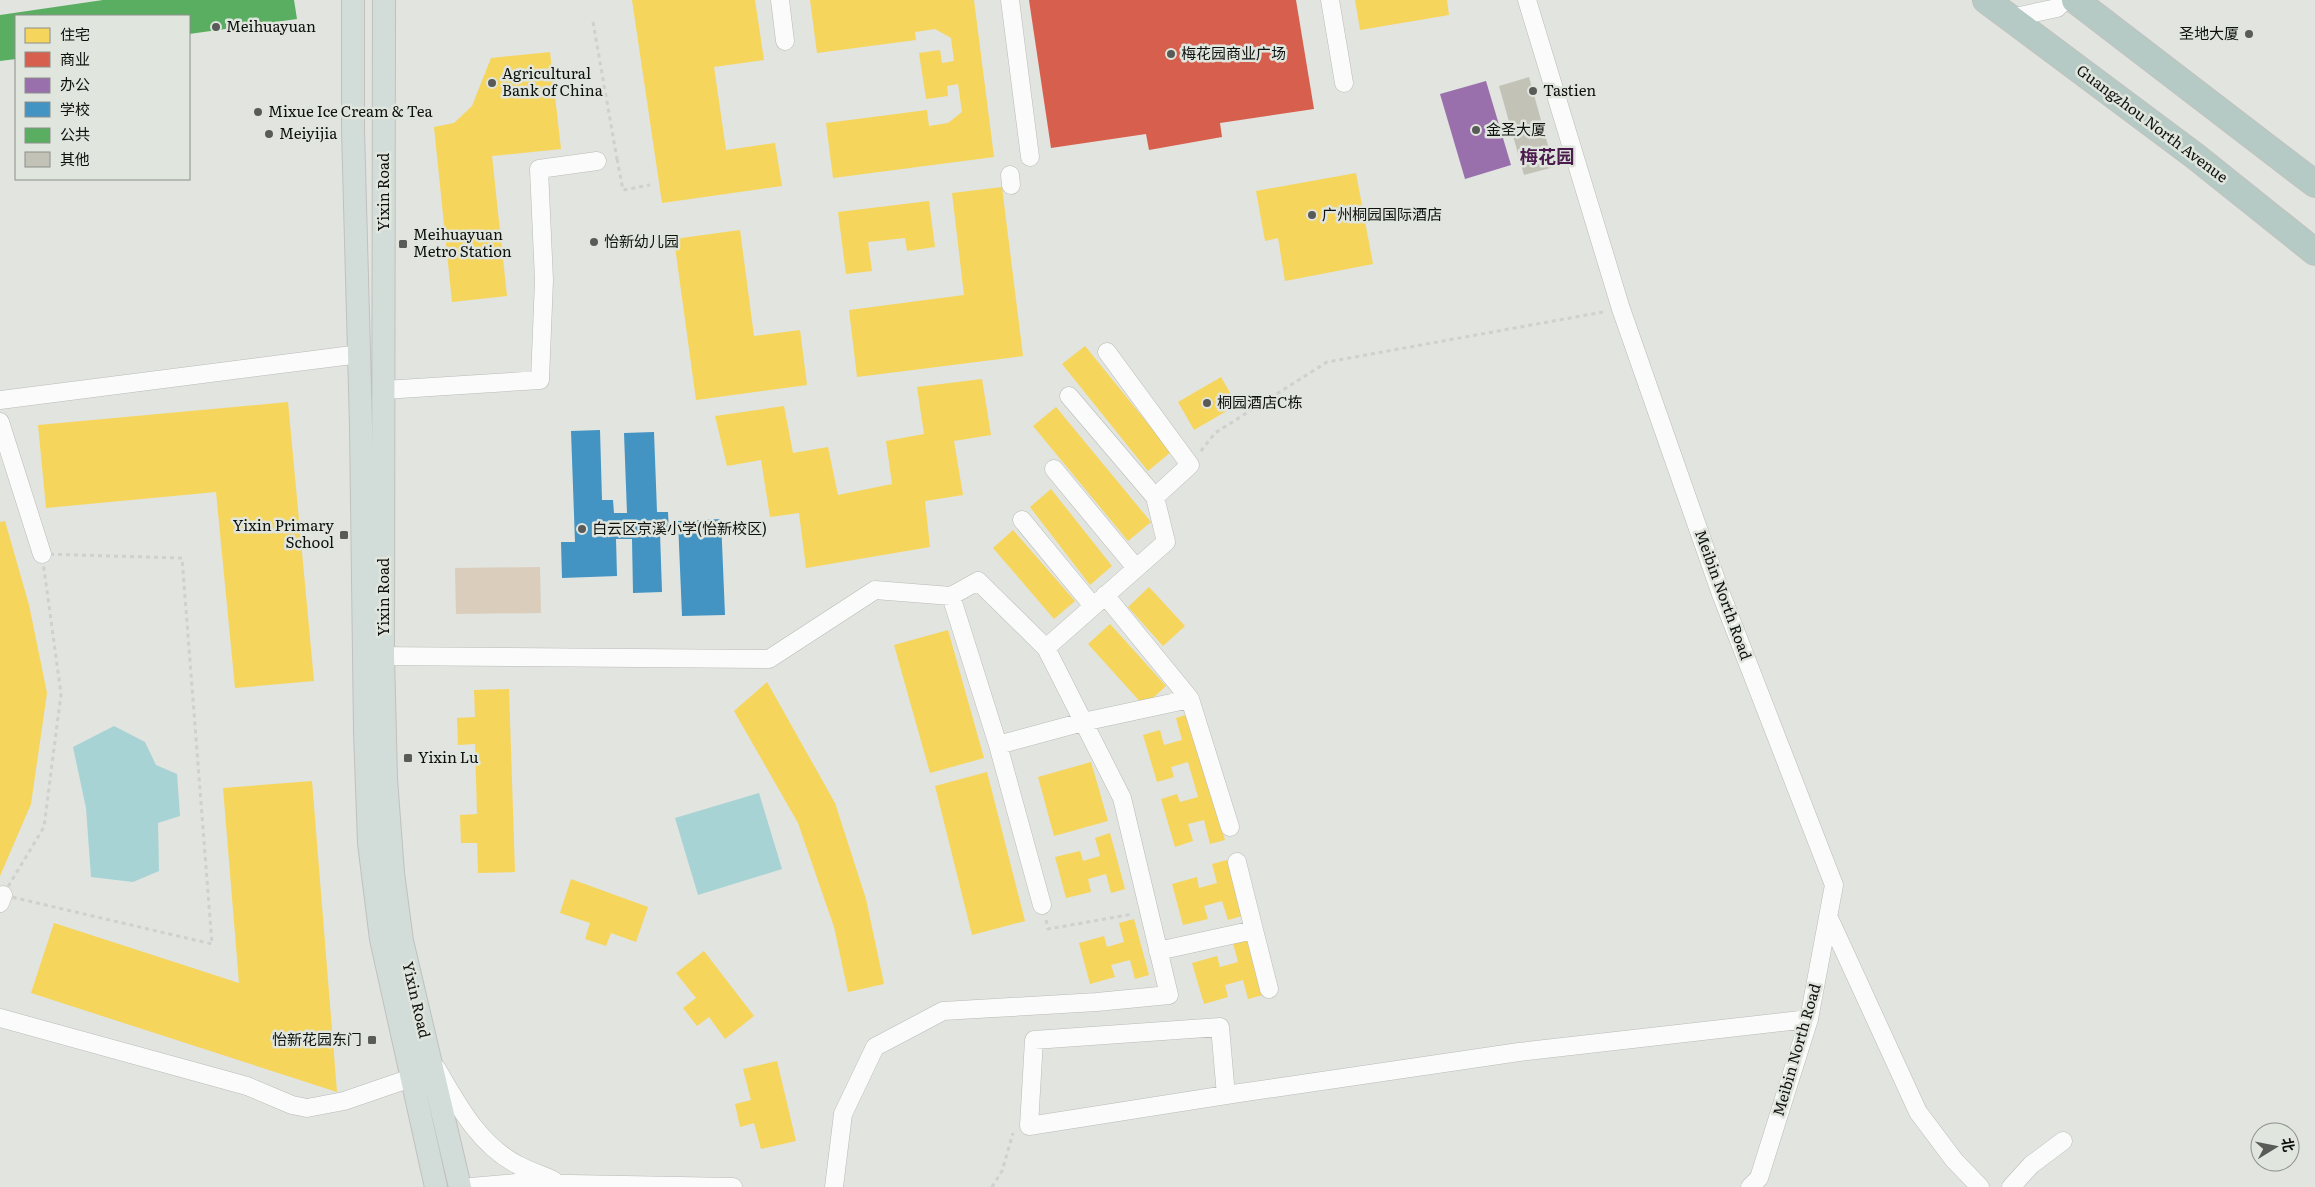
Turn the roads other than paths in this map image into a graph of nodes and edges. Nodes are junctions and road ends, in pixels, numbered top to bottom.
1 (353, 0) edge
2 (384, 0) edge
3 (780, 0) edge
4 (1010, 0) edge
5 (1330, 0) edge
6 (1527, 0) edge
7 (1986, 0) edge
8 (2065, 0) edge
9 (2075, 0) edge
10 (2010, 18) junction
11 (785, 40) dead end
12 (1344, 84) dead end
13 (1030, 157) dead end
14 (597, 161) road end
15 (2315, 184) edge
16 (2315, 252) edge
17 (1107, 352) dead end
18 (360, 354) junction
19 (384, 390) junction
20 (1069, 396) dead end
21 (0, 400) edge
22 (0, 422) edge
23 (1054, 469) dead end
24 (1155, 497) junction
25 (1022, 520) dead end
26 (42, 554) road end
27 (1136, 568) junction
28 (951, 596) junction
29 (1099, 601) junction
30 (1046, 648) junction
31 (374, 656) junction
32 (1190, 699) junction
33 (1083, 722) junction
34 (998, 745) junction
35 (1230, 827) dead end
36 (1238, 862) dead end
37 (1042, 905) dead end
38 (1829, 918) junction
39 (1254, 930) junction
40 (1158, 951) junction
41 (1269, 989) dead end
42 (0, 1018) edge
43 (1809, 1019) junction
44 (428, 1053) junction
45 (411, 1078) junction
46 (1226, 1095) junction
47 (2063, 1141) dead end
48 (561, 1183) junction
49 (436, 1187) edge
50 (460, 1187) edge
51 (471, 1187) edge
52 (733, 1187) edge
53 (834, 1187) edge
54 (1750, 1187) edge
55 (1980, 1187) edge
56 (2011, 1187) edge

1 - 18 main road, Yixin Road
2 - 19 main road, Yixin Road
3 - 11 street
4 - 13 street
5 - 12 street
6 - 38 street, Meibin North Road
7 - 10 highway, Guangzhou North Avenue
8 - 10 street
9 - 15 highway
10 - 16 highway, Guangzhou North Avenue
14 - 19 street
17 - 24 street
18 - 21 street
18 - 31 main road, Yixin Road
19 - 31 main road, Yixin Road
20 - 24 street
22 - 26 street
23 - 27 street
24 - 27 street
25 - 29 street
27 - 29 street
28 - 30 street
28 - 31 street
28 - 34 street
29 - 30 street
29 - 32 street
30 - 33 street
31 - 44 main road, Yixin Road
31 - 45 main road, Yixin Road
32 - 33 street
32 - 35 street
33 - 34 street
33 - 40 street
34 - 37 street
36 - 39 street
38 - 43 street, Meibin North Road
38 - 55 street
39 - 40 street
39 - 41 street
40 - 53 street
42 - 45 street
43 - 46 street
43 - 54 street, Meibin North Road
44 - 48 street
44 - 50 main road, Yixin Road
45 - 49 main road, Yixin Road
46 - 46 street
47 - 56 street
48 - 51 street
48 - 52 street

